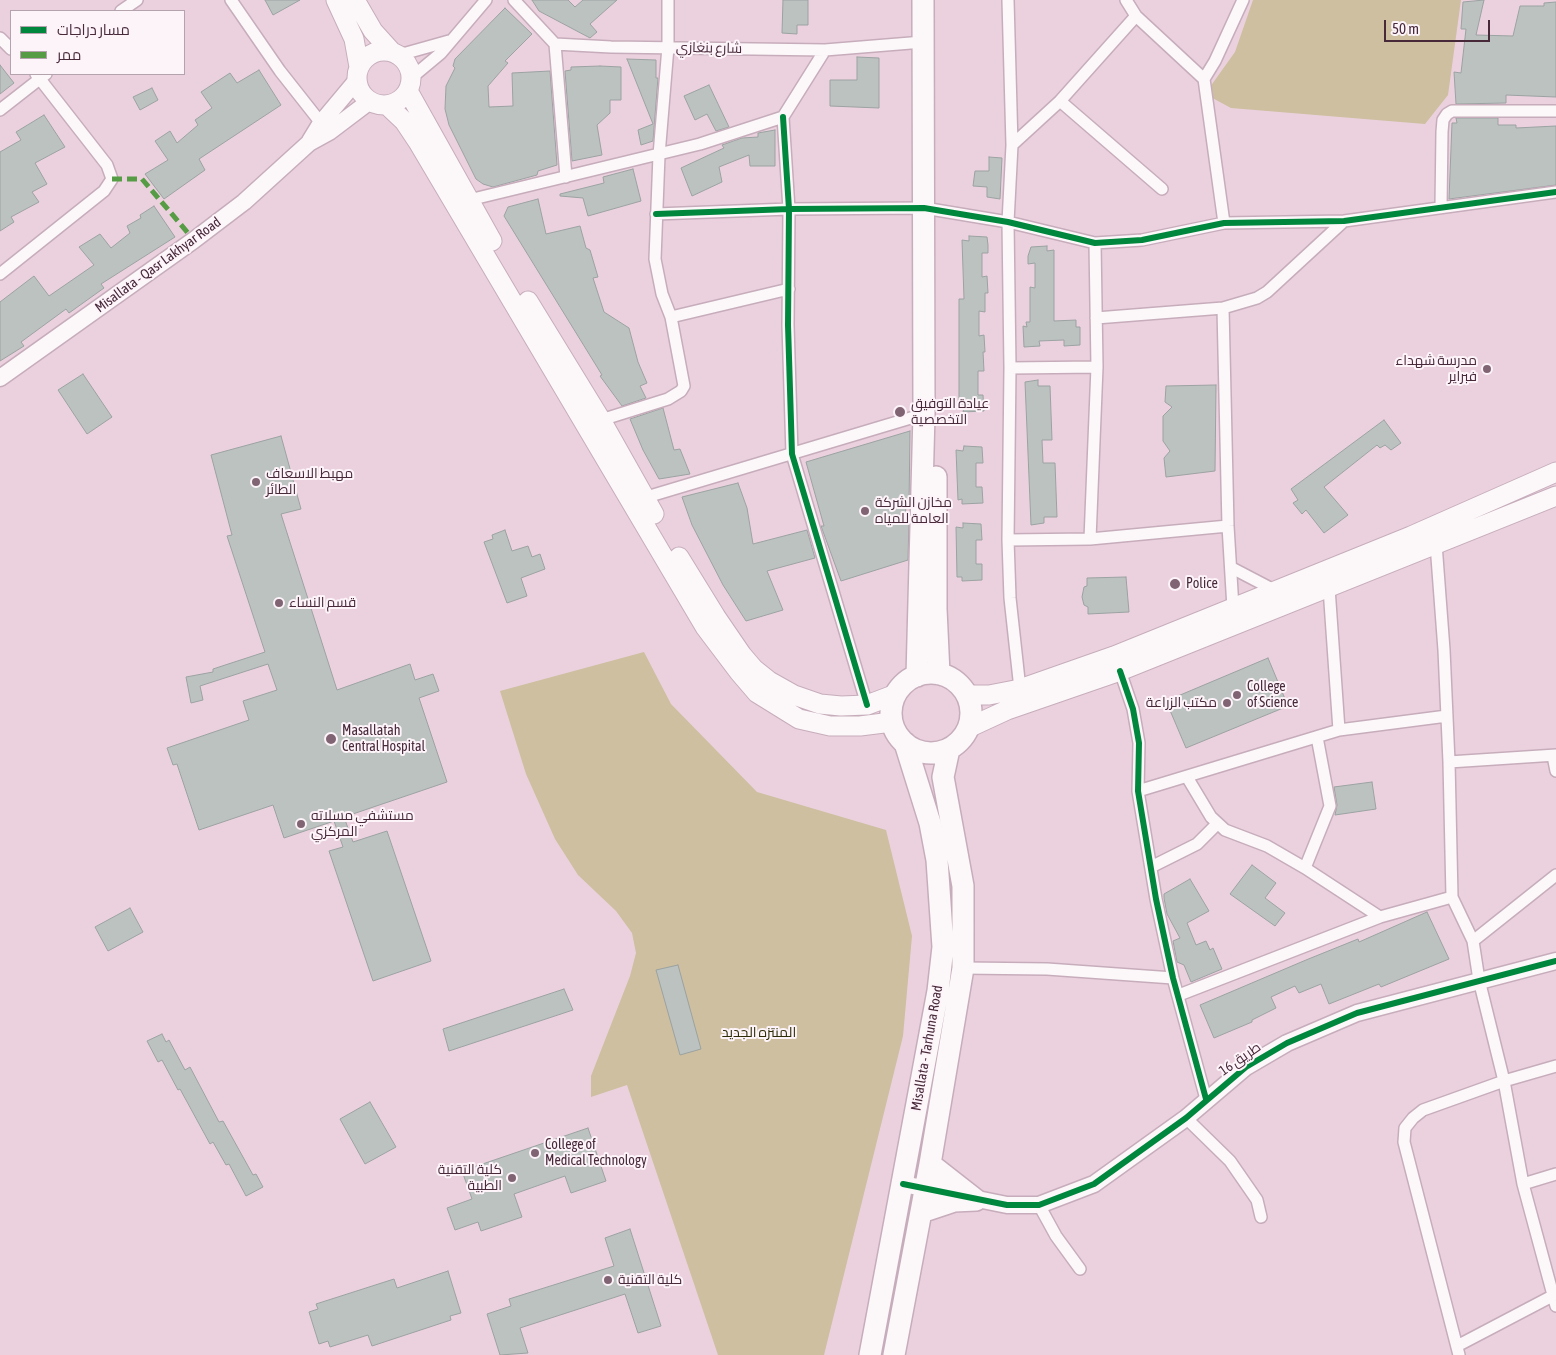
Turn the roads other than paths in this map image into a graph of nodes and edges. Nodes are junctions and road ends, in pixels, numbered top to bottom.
1 (137, 0) edge
2 (231, 0) edge
3 (336, 0) edge
4 (355, 0) edge
5 (486, 0) edge
6 (514, 0) edge
7 (668, 0) edge
8 (923, 0) edge
9 (937, 0) edge
10 (1008, 0) edge
11 (1126, 0) edge
12 (1243, 0) edge
13 (122, 10) edge
14 (1136, 16) junction
15 (0, 38) edge
16 (449, 41) junction
17 (923, 42) junction
18 (555, 44) junction
19 (668, 47) junction
20 (10, 49) edge
21 (825, 50) junction
22 (396, 53) junction
23 (358, 74) junction
24 (41, 75) edge
25 (1204, 79) junction
26 (409, 85) junction
27 (1060, 101) junction
28 (379, 103) junction
29 (0, 110) edge
30 (1556, 111) edge
31 (783, 117) junction
32 (321, 123) junction
33 (309, 143) junction
34 (1012, 145) junction
35 (659, 155) junction
36 (566, 176) junction
37 (1162, 189) dead end
38 (1556, 192) edge
39 (469, 200) junction
40 (1441, 206) junction
41 (789, 209) junction
42 (930, 209) junction
43 (656, 214) junction
44 (1344, 221) junction
45 (1008, 222) junction
46 (1224, 223) junction
47 (1095, 243) junction
48 (490, 251) junction
49 (0, 274) edge
50 (790, 289) junction
51 (1223, 308) junction
52 (671, 318) junction
53 (1096, 318) junction
54 (1097, 367) junction
55 (1010, 368) junction
56 (0, 378) edge
57 (924, 414) junction
58 (601, 420) junction
59 (792, 454) junction
60 (1556, 472) edge
61 (1556, 496) edge
62 (638, 500) junction
63 (1228, 526) junction
64 (1090, 539) junction
65 (1008, 540) junction
66 (1436, 544) junction
67 (1232, 568) junction
68 (684, 578) junction
69 (1329, 588) junction
70 (1276, 591) junction
71 (1234, 608) junction
72 (1120, 672) junction
73 (940, 674) junction
74 (917, 676) junction
75 (1020, 689) junction
76 (896, 694) junction
77 (967, 695) junction
78 (867, 705) junction
79 (1447, 716) junction
80 (892, 722) junction
81 (968, 728) junction
82 (1339, 730) junction
83 (1317, 737) junction
84 (905, 743) junction
85 (949, 749) junction
86 (1555, 755) edge
87 (1449, 762) junction
88 (1556, 771) edge
89 (1187, 777) junction
90 (1138, 791) junction
91 (1217, 824) junction
92 (1150, 867) junction
93 (1305, 868) junction
94 (1556, 875) edge
95 (1452, 897) junction
96 (1380, 917) junction
97 (1472, 941) junction
98 (1556, 961) edge
99 (963, 968) junction
100 (1173, 978) junction
101 (1479, 980) junction
102 (1179, 995) junction
103 (1556, 1066) edge
104 (1504, 1081) junction
105 (1206, 1100) junction
106 (1186, 1118) junction
107 (930, 1164) junction
108 (1556, 1174) edge
109 (903, 1184) junction
110 (1523, 1184) junction
111 (926, 1188) junction
112 (976, 1200) junction
113 (1039, 1205) junction
114 (921, 1212) junction
115 (1261, 1217) dead end
116 (1080, 1269) dead end
117 (1555, 1299) edge
118 (1458, 1350) edge
119 (870, 1355) edge
120 (894, 1355) edge

1 - 13 street
2 - 32 street
3 - 23 main road
4 - 22 main road
5 - 16 street
6 - 18 street
7 - 19 street
8 - 17 highway
9 - 42 highway
10 - 34 street
11 - 14 street
12 - 25 street
14 - 25 street
14 - 27 street
15 - 20 street
16 - 22 street
16 - 26 street
17 - 21 street, شارع بنغازي
17 - 42 highway
18 - 19 street, شارع بنغازي
18 - 36 street
19 - 21 street, شارع بنغازي
19 - 35 street
21 - 31 street
22 - 23 main road
22 - 26 main road
23 - 28 main road
23 - 32 street
24 - 29 street
24 - 49 street
25 - 46 street
26 - 28 main road
26 - 39 main road
27 - 34 street
27 - 37 street
28 - 33 street
28 - 48 main road
30 - 40 street
31 - 35 street
31 - 41 street
32 - 33 street
33 - 56 street, Misallata - Qasr Lakhyar Road
34 - 45 street
35 - 36 street
35 - 43 street
36 - 39 street
38 - 40 street
39 - 48 main road
40 - 44 street
41 - 42 street
41 - 43 street
41 - 50 street
42 - 45 street
42 - 57 highway
42 - 73 highway
43 - 52 street
44 - 46 street
44 - 51 street
45 - 47 street
45 - 55 street
46 - 47 street
47 - 53 street
48 - 58 main road
48 - 62 main road
50 - 52 street
50 - 59 street
51 - 53 street
51 - 63 street
52 - 58 street
53 - 54 street
54 - 55 street
54 - 64 street
55 - 65 street
57 - 59 street
57 - 74 highway
58 - 62 main road
59 - 62 street
59 - 78 street
60 - 70 main road
61 - 66 main road
62 - 68 main road
63 - 64 street
63 - 67 street
64 - 65 street
65 - 75 street
66 - 69 main road
66 - 79 street
67 - 70 street
67 - 71 street
68 - 78 main road
68 - 80 main road
69 - 72 main road
69 - 82 street
70 - 71 main road
71 - 75 main road
72 - 81 main road
72 - 90 street
73 - 74 highway
73 - 77 highway
74 - 76 highway
75 - 77 main road
76 - 78 main road
76 - 80 highway
77 - 81 highway
79 - 82 street
79 - 87 street
80 - 84 highway
81 - 85 highway
82 - 83 street
83 - 89 street
83 - 93 street
84 - 85 highway
84 - 109 highway, Misallata - Tarhuna Road
85 - 99 highway, Misallata - Tarhuna Road
86 - 87 street
86 - 88 street
87 - 95 street
89 - 90 street
89 - 91 street
90 - 92 street
91 - 92 street
91 - 93 street
92 - 100 street
93 - 96 street
94 - 97 street
95 - 96 street
95 - 97 street
96 - 102 street
97 - 101 street
98 - 101 street, طريق 16
99 - 100 street
99 - 107 highway, Misallata - Tarhuna Road
100 - 102 street
101 - 104 street
101 - 105 street, طريق 16
102 - 105 street
103 - 104 street
104 - 110 street
104 - 118 street
105 - 106 street, طريق 16
106 - 113 street, طريق 16
106 - 115 street
107 - 111 highway, Misallata - Tarhuna Road
107 - 112 highway
108 - 110 street
109 - 111 street, طريق 16
109 - 119 highway, Misallata - Tarhuna Road
110 - 117 street
111 - 112 street, طريق 16
111 - 114 highway, Misallata - Tarhuna Road
112 - 113 street, طريق 16
112 - 114 highway
113 - 116 street
114 - 120 highway, Misallata - Tarhuna Road
117 - 118 street

